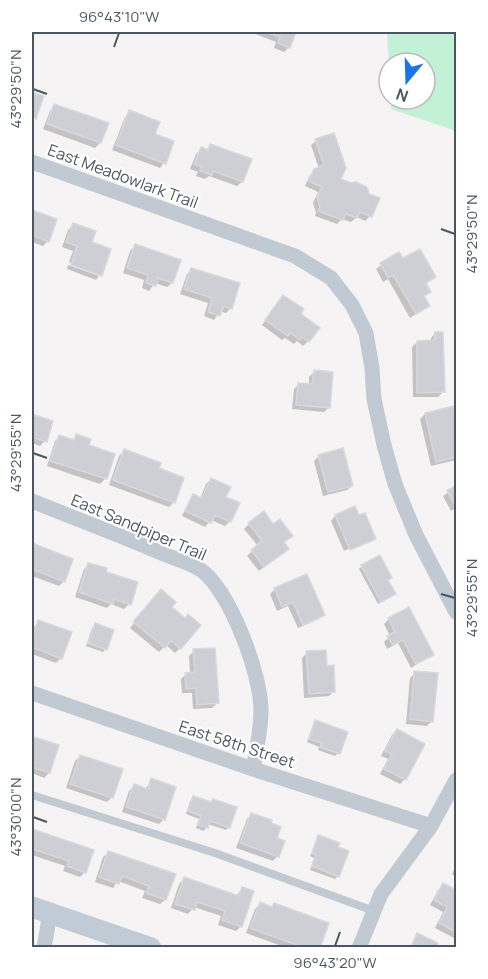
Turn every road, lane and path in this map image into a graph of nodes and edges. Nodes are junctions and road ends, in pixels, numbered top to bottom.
1 (32, 162) edge
2 (32, 501) edge
3 (456, 612) edge
4 (32, 693) edge
5 (254, 769) junction
6 (456, 780) edge
7 (32, 795) edge
8 (431, 826) junction
9 (40, 910) edge
10 (374, 910) junction
11 (44, 948) edge
12 (151, 948) edge
13 (359, 948) edge

1 - 3 street, East Meadowlark Trail
2 - 5 street, East Sandpiper Trail
4 - 5 street, East 58th Street
5 - 8 street, East 58th Street
6 - 8 street
7 - 10 lane
8 - 10 street
9 - 11 street
9 - 12 main road
10 - 13 street

